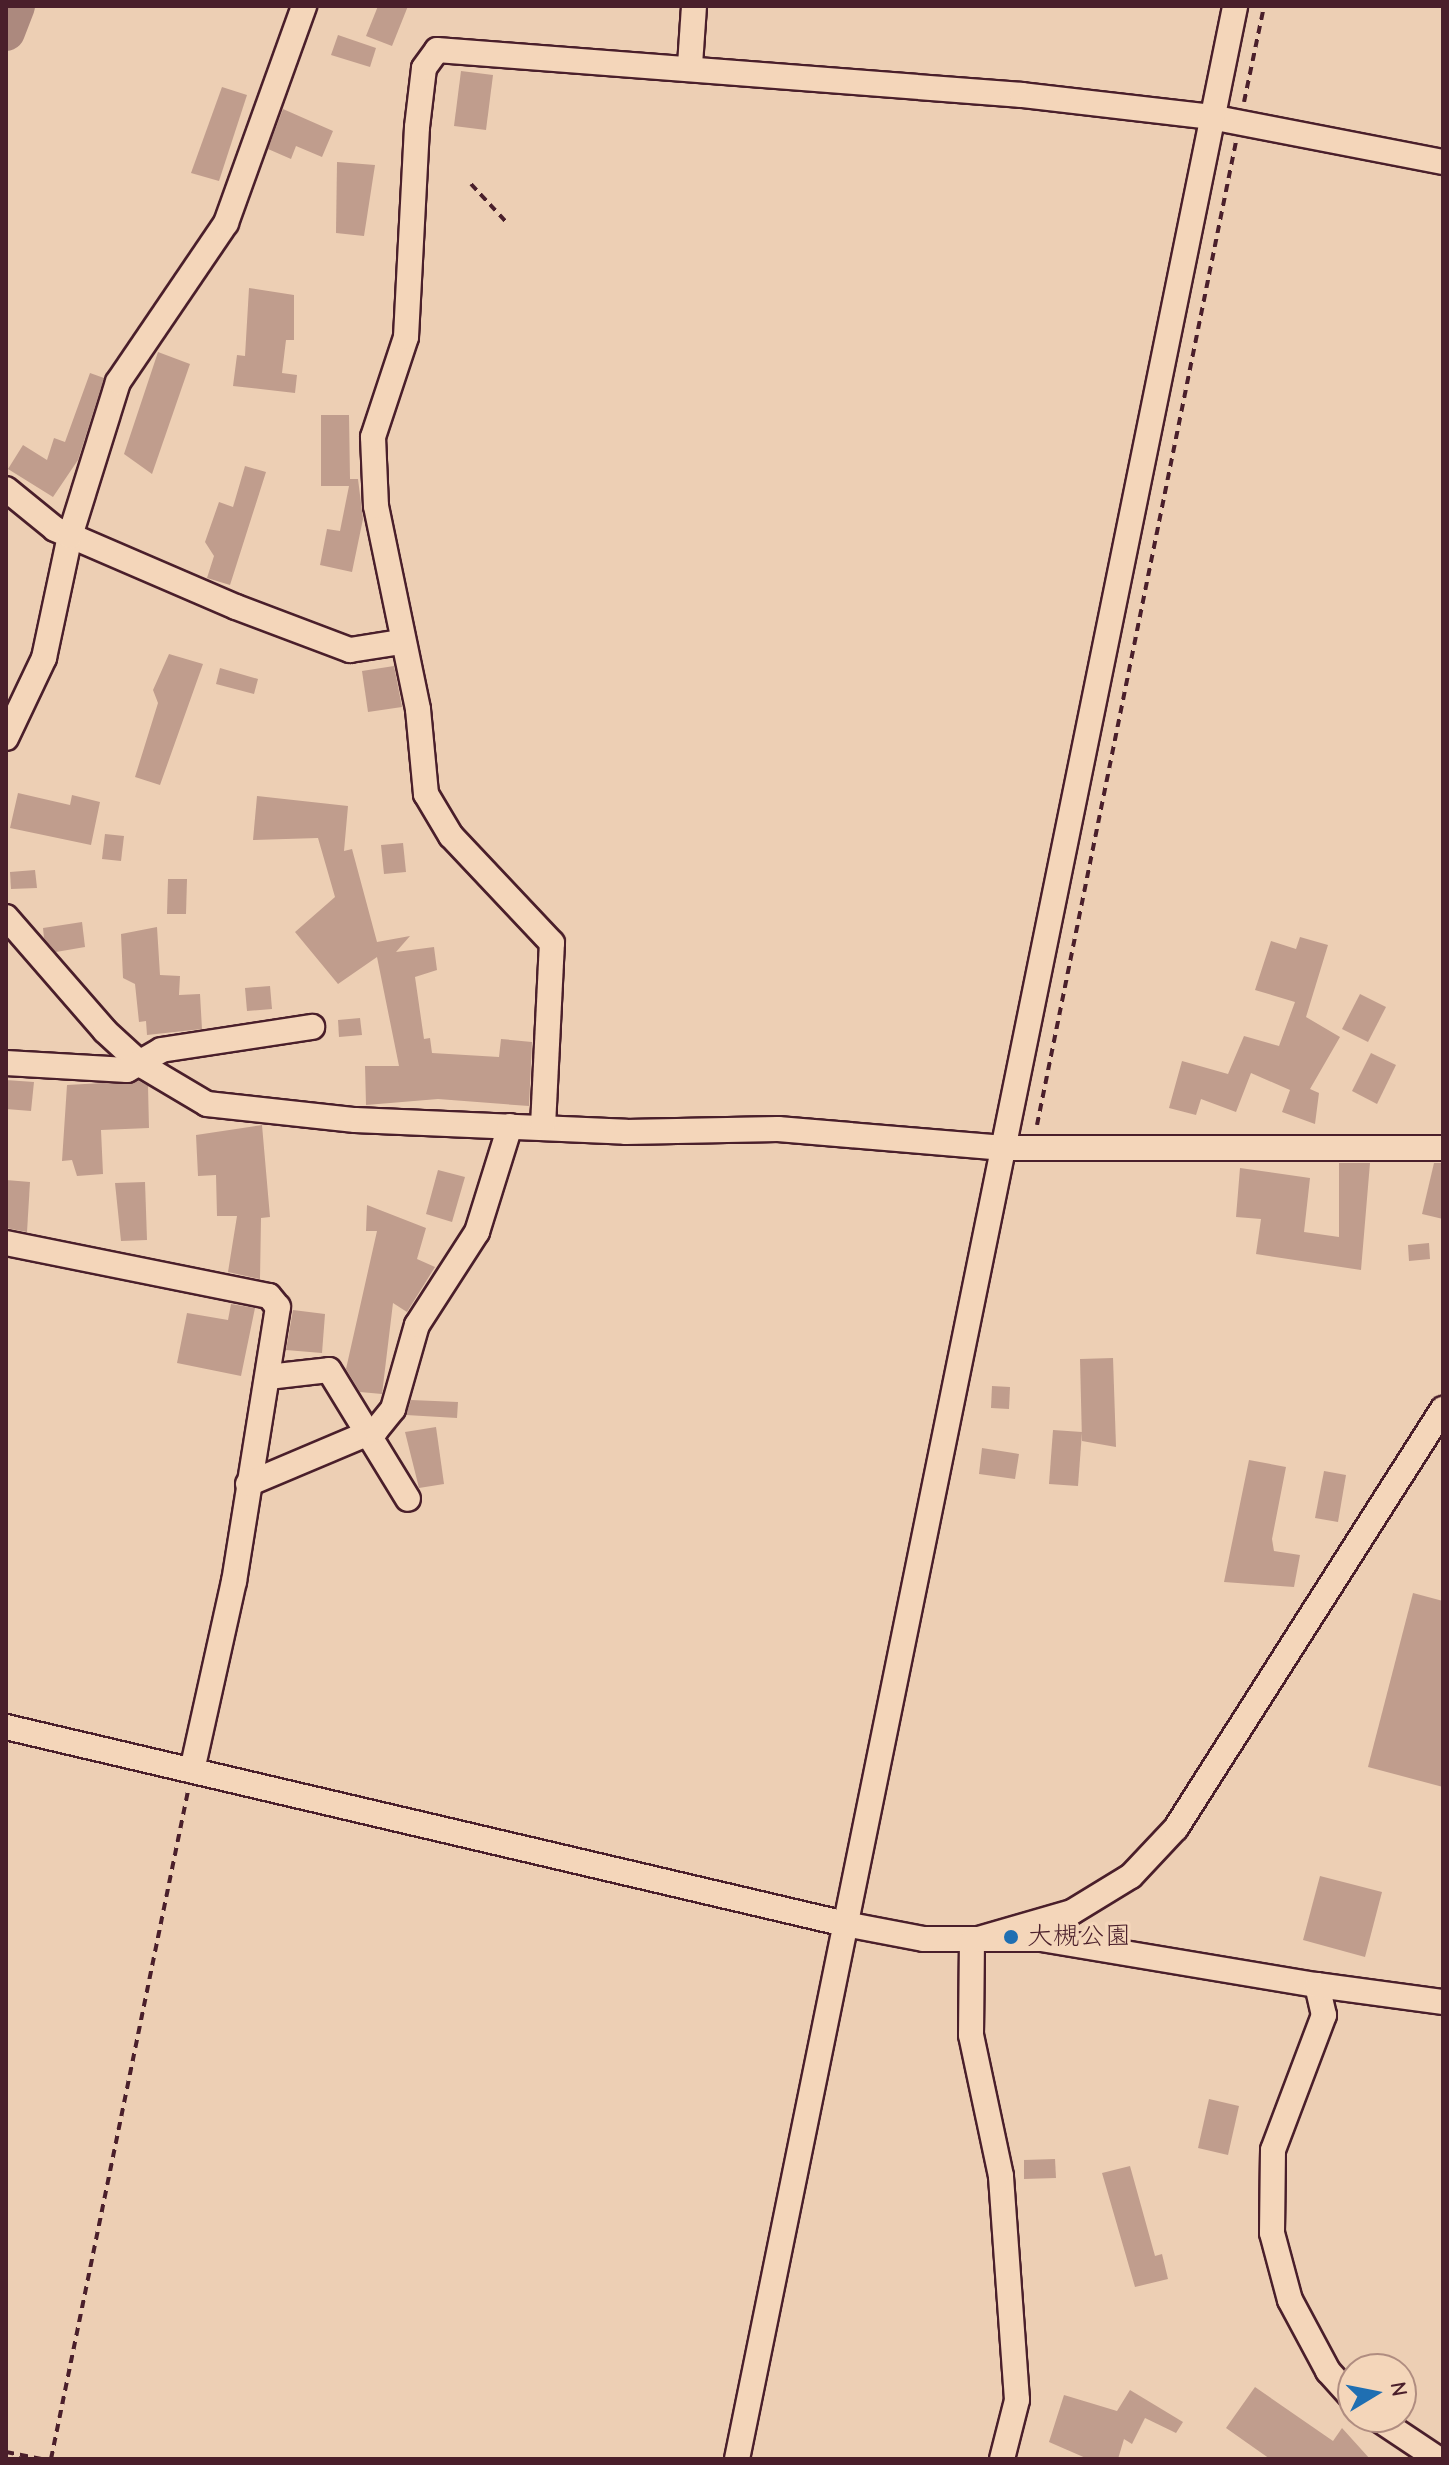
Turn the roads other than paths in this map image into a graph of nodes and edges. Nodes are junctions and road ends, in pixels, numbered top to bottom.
1 (304, 6) edge
2 (694, 6) edge
3 (1235, 6) edge
4 (690, 65) junction
5 (1211, 117) junction
6 (1443, 162) edge
7 (6, 489) edge
8 (70, 536) junction
9 (401, 642) junction
10 (6, 738) edge
11 (8, 931) edge
12 (312, 1027) dead end
13 (6, 1063) edge
14 (143, 1066) junction
15 (510, 1126) junction
16 (543, 1126) junction
17 (1004, 1148) junction
18 (1443, 1148) edge
19 (6, 1243) edge
20 (268, 1377) junction
21 (1443, 1409) edge
22 (366, 1435) junction
23 (248, 1484) junction
24 (408, 1499) dead end
25 (6, 1727) edge
26 (192, 1770) junction
27 (845, 1924) junction
28 (972, 1941) junction
29 (1317, 1985) junction
30 (1443, 2002) edge
31 (1337, 2381) edge
32 (1399, 2433) edge
33 (737, 2459) edge
34 (1002, 2459) edge
35 (1438, 2459) edge

1 - 8 street
2 - 4 street
3 - 5 street
4 - 5 street
4 - 9 street
5 - 6 street
5 - 17 street
7 - 8 street
8 - 9 street
8 - 10 street
9 - 16 street
11 - 14 street
12 - 14 street
13 - 14 street
14 - 15 street
15 - 16 street
15 - 22 street
16 - 17 street
17 - 18 street
17 - 27 street
19 - 20 street
20 - 22 street
20 - 23 street
21 - 28 street
22 - 23 street
22 - 24 street
23 - 26 street
25 - 26 street
26 - 27 street
27 - 28 street
27 - 33 street
28 - 29 street
28 - 34 street
29 - 30 street
29 - 31 street
32 - 35 street

